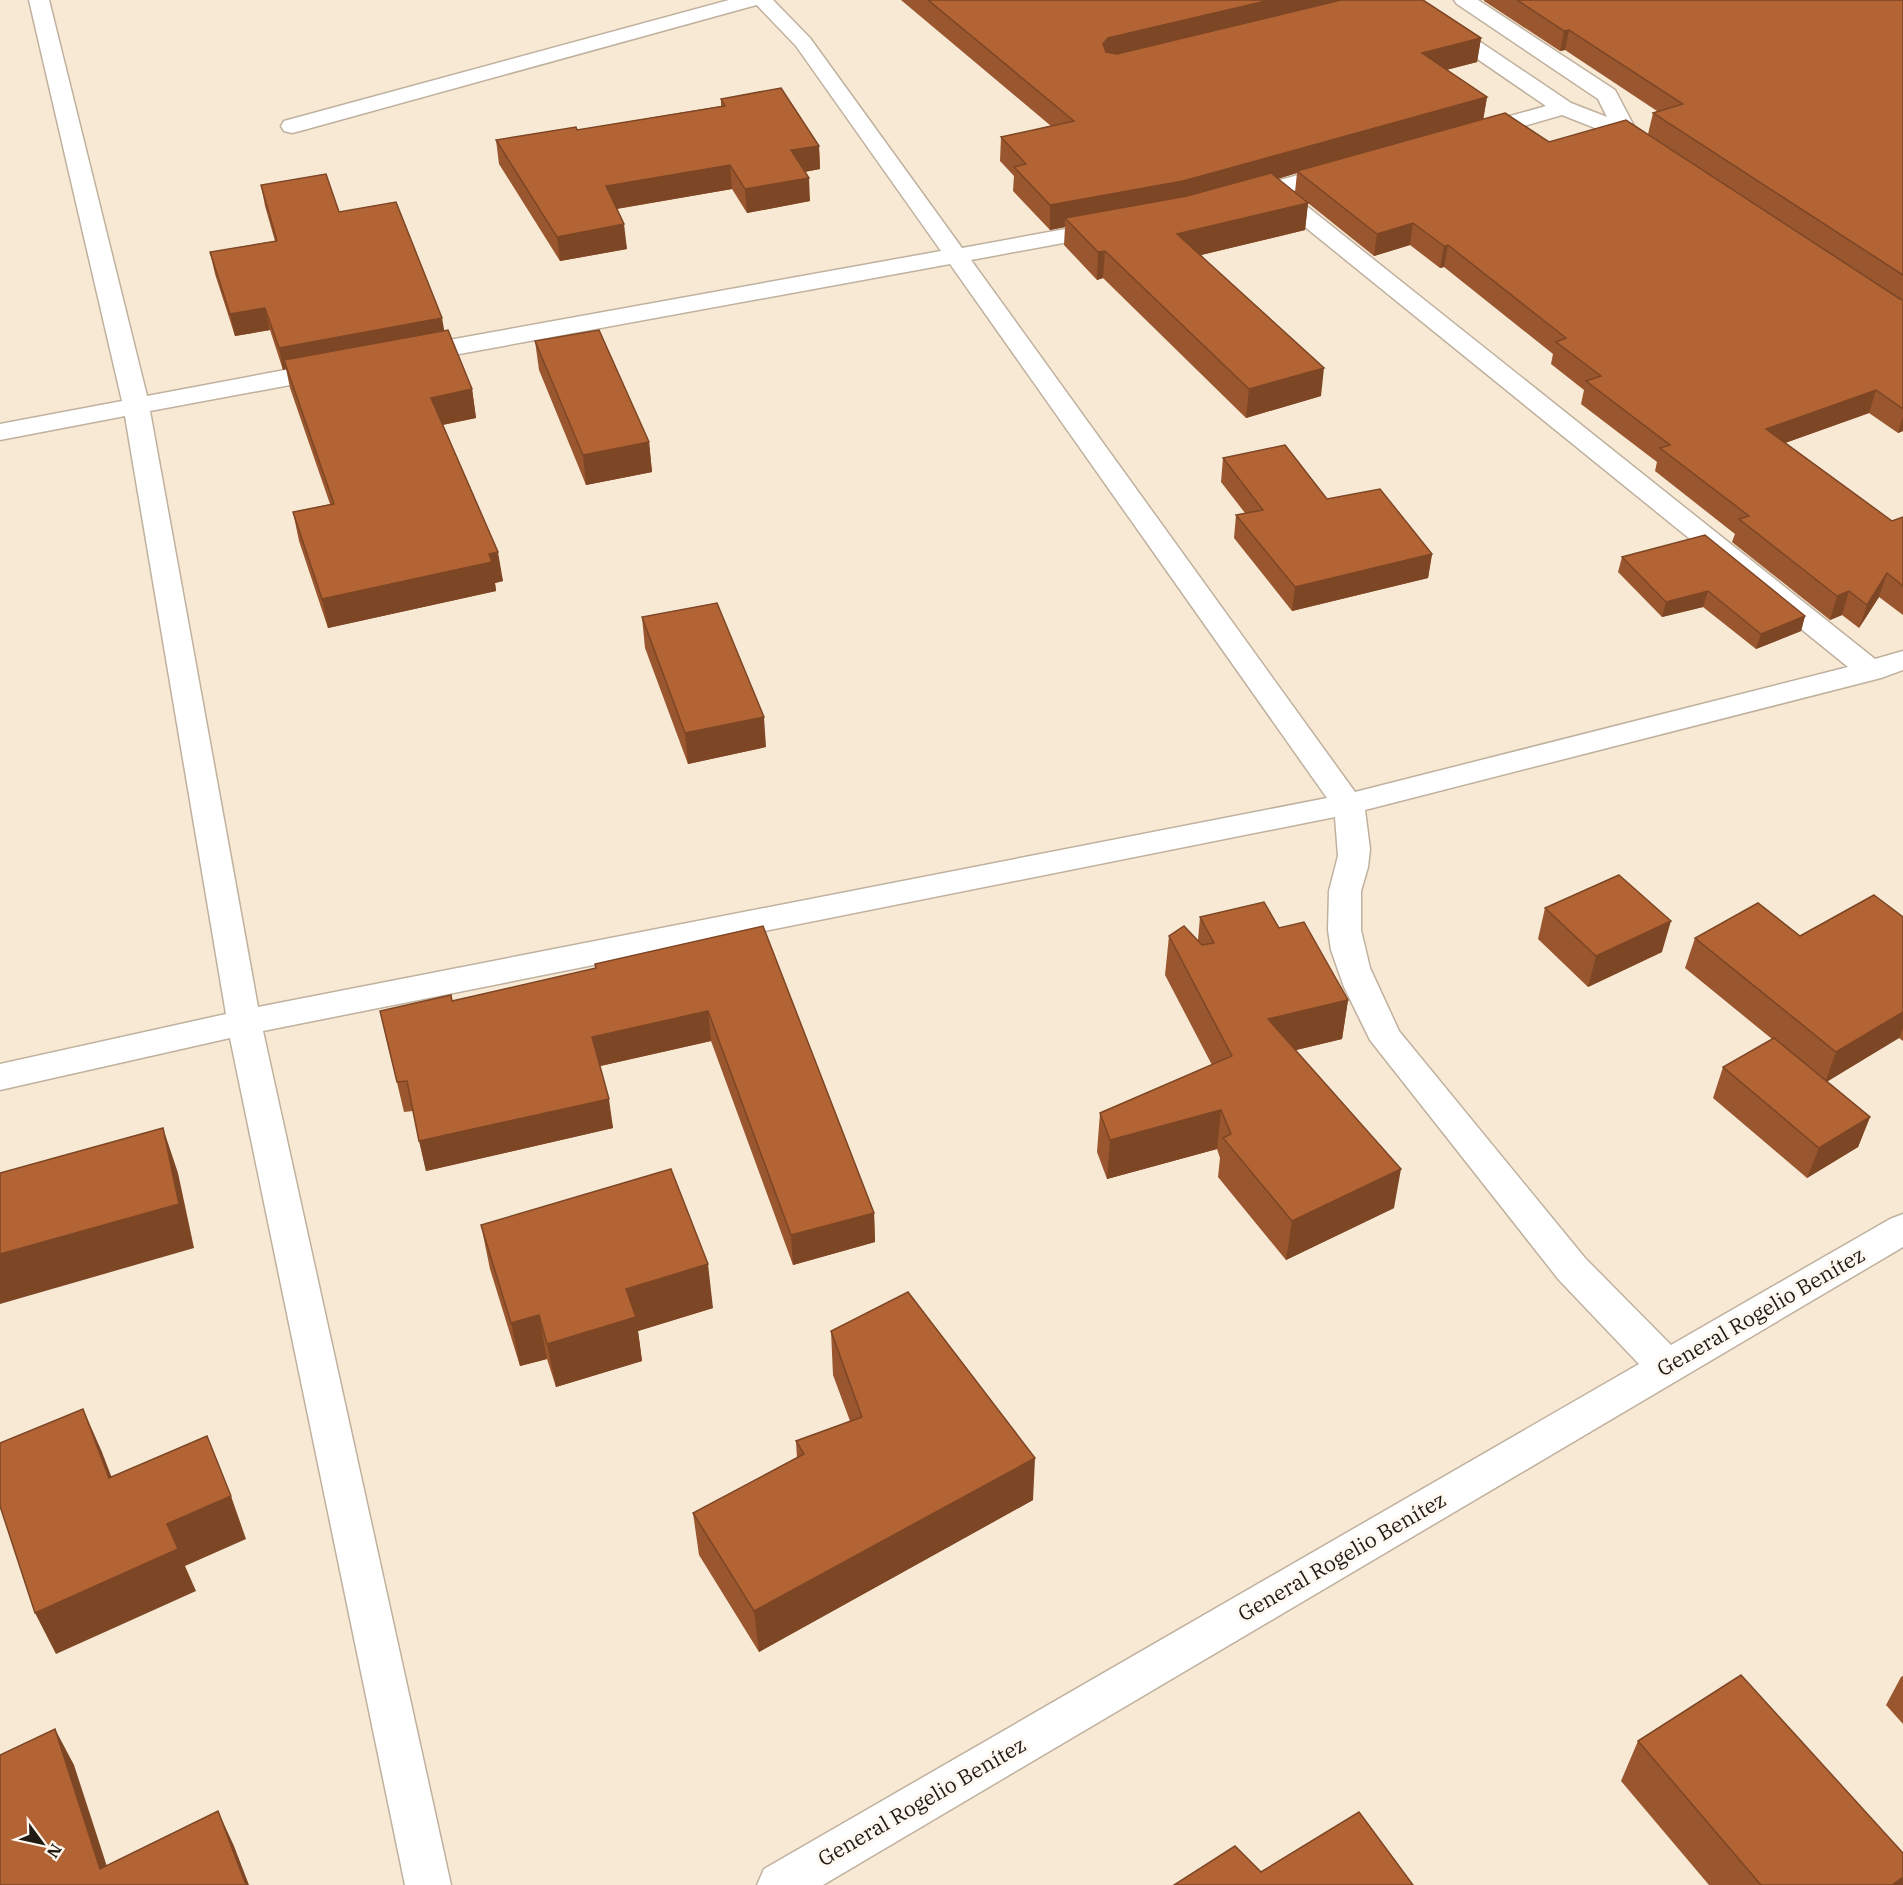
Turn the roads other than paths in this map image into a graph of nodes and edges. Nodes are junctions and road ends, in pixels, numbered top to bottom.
1 (39, 0) edge
2 (753, 0) edge
3 (762, 0) edge
4 (1464, 0) edge
5 (1397, 1) edge
6 (1563, 108) junction
7 (292, 126) dead end
8 (1626, 132) junction
9 (1451, 139) edge
10 (1666, 158) edge
11 (1362, 164) edge
12 (1272, 189) junction
13 (1218, 205) edge
14 (1128, 225) edge
15 (957, 255) junction
16 (136, 405) junction
17 (0, 432) edge
18 (1903, 660) edge
19 (1870, 671) junction
20 (1348, 804) junction
21 (244, 1022) junction
22 (0, 1077) edge
23 (1903, 1229) edge
24 (1667, 1367) junction
25 (428, 1885) edge
26 (780, 1885) edge

1 - 16 street
2 - 7 street
3 - 15 street
4 - 8 street
5 - 6 street
6 - 8 street
6 - 9 street
8 - 10 street
11 - 12 street
12 - 13 street
12 - 19 street
14 - 15 street
15 - 16 street
15 - 20 street
16 - 17 street
16 - 21 street
18 - 19 street
19 - 20 street
20 - 21 street
20 - 24 street
21 - 22 street
21 - 25 street
23 - 24 street, General Rogelio Benítez
24 - 26 street, General Rogelio Benítez

